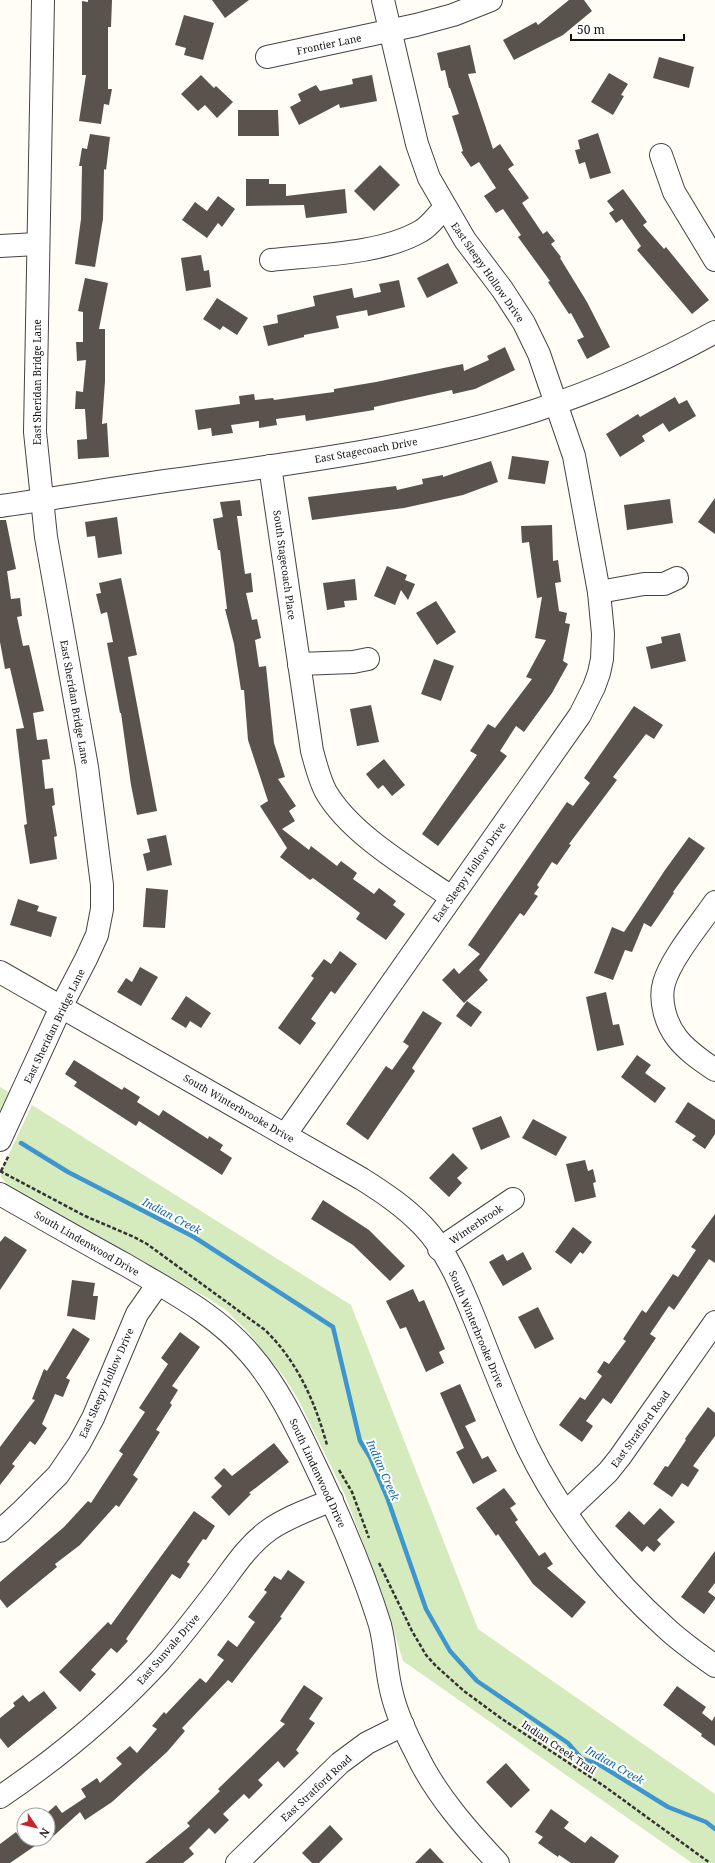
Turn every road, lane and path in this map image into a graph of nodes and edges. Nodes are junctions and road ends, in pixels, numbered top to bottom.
1 (42, 0) edge
2 (383, 0) edge
3 (491, 0) edge
4 (391, 31) junction
5 (267, 57) dead end
6 (661, 155) dead end
7 (445, 208) junction
8 (37, 244) junction
9 (0, 246) edge
10 (271, 260) dead end
11 (715, 260) edge
12 (715, 332) edge
13 (558, 403) junction
14 (270, 466) junction
15 (41, 500) junction
16 (0, 506) edge
17 (677, 578) dead end
18 (599, 592) junction
19 (368, 659) dead end
20 (299, 664) junction
21 (451, 897) junction
22 (715, 902) edge
23 (0, 972) edge
24 (61, 1007) junction
25 (715, 1070) edge
26 (285, 1135) junction
27 (0, 1140) edge
28 (0, 1194) edge
29 (513, 1199) dead end
30 (440, 1249) junction
31 (158, 1284) junction
32 (715, 1322) edge
33 (332, 1500) junction
34 (566, 1512) junction
35 (0, 1531) edge
36 (412, 1631) dead end
37 (715, 1666) edge
38 (403, 1724) junction
39 (0, 1798) edge
40 (237, 1863) edge
41 (498, 1863) edge
42 (710, 1863) edge

1 - 8 street, East Sheridan Bridge Lane
2 - 4 street, East Sleepy Hollow Drive
3 - 4 street, Frontier Lane
4 - 5 street, Frontier Lane
4 - 7 street, East Sleepy Hollow Drive
6 - 11 street
7 - 10 street
7 - 13 street, East Sleepy Hollow Drive
8 - 9 street
8 - 15 street, East Sheridan Bridge Lane
12 - 13 street, East Stagecoach Drive
13 - 14 street, East Stagecoach Drive
13 - 18 street, East Sleepy Hollow Drive
14 - 15 street, East Stagecoach Drive
14 - 20 street, South Stagecoach Place
15 - 16 street, East Stagecoach Drive
15 - 24 street, East Sheridan Bridge Lane
17 - 18 street
18 - 21 street, East Sleepy Hollow Drive
19 - 20 street
20 - 21 street, South Stagecoach Place
21 - 26 street, East Sleepy Hollow Drive
22 - 25 street
23 - 24 street, South Winterbrooke Drive
24 - 26 street, South Winterbrooke Drive
24 - 27 street, East Sheridan Bridge Lane
26 - 30 street, South Winterbrooke Drive
28 - 31 street, South Lindenwood Drive
29 - 30 street, Winterbrook
30 - 34 street, South Winterbrooke Drive
31 - 33 street, South Lindenwood Drive
31 - 35 street, East Sleepy Hollow Drive
32 - 34 street, East Stratford Road
33 - 38 street, South Lindenwood Drive
33 - 39 street, East Sunvale Drive
34 - 37 street, South Winterbrooke Drive
36 - 42 path, Indian Creek Trail
38 - 40 street, East Stratford Road
38 - 41 street, South Lindenwood Drive

